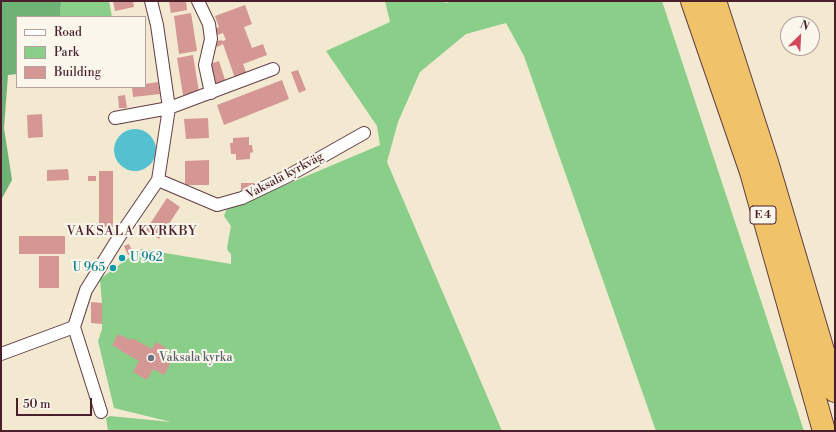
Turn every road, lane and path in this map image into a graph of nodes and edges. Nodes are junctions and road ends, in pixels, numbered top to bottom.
1 (151, 1) edge
2 (198, 1) edge
3 (692, 1) edge
4 (716, 1) edge
5 (272, 69) dead end
6 (211, 93) junction
7 (169, 108) junction
8 (115, 118) dead end
9 (364, 132) dead end
10 (158, 180) junction
11 (74, 327) junction
12 (1, 354) edge
13 (835, 392) edge
14 (101, 412) dead end
15 (824, 431) edge

1 - 7 street
2 - 6 street
3 - 15 highway, E 4
4 - 13 highway, E 4
5 - 6 street
6 - 7 street
7 - 8 street
7 - 10 street
9 - 10 street, Vaksala kyrkväg
10 - 11 street
11 - 12 street
11 - 14 street

